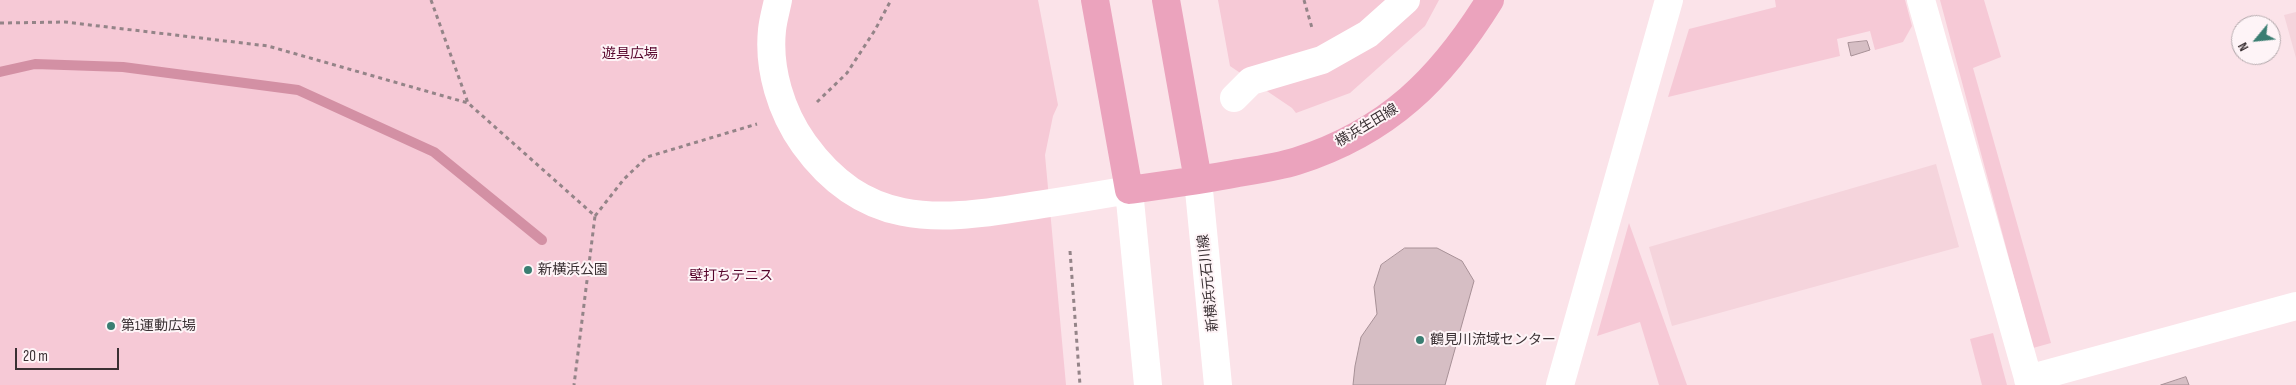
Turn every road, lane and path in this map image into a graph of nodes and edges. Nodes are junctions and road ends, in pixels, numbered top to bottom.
1 (431, 0) edge
2 (778, 0) edge
3 (891, 0) edge
4 (1095, 0) edge
5 (1406, 0) edge
6 (1490, 0) edge
7 (1669, 0) edge
8 (1921, 0) edge
9 (1168, 9) edge
10 (0, 23) edge
11 (1234, 98) dead end
12 (468, 103) junction
13 (816, 103) dead end
14 (764, 121) dead end
15 (1198, 180) junction
16 (1129, 190) junction
17 (595, 216) junction
18 (1070, 251) dead end
19 (2296, 306) edge
20 (2029, 382) edge
21 (574, 385) edge
22 (1080, 385) edge
23 (1148, 385) edge
24 (1218, 385) edge
25 (1560, 385) edge

1 - 12 path
2 - 16 street
3 - 13 path
4 - 16 main road
5 - 11 street
6 - 15 main road, 横浜生田線
7 - 25 street
8 - 20 street
9 - 15 main road
10 - 12 path
12 - 17 path
14 - 17 path
15 - 16 main road, 横浜生田線
15 - 24 street, 新横浜元石川線
16 - 23 street
17 - 21 path
18 - 22 path
19 - 20 street

